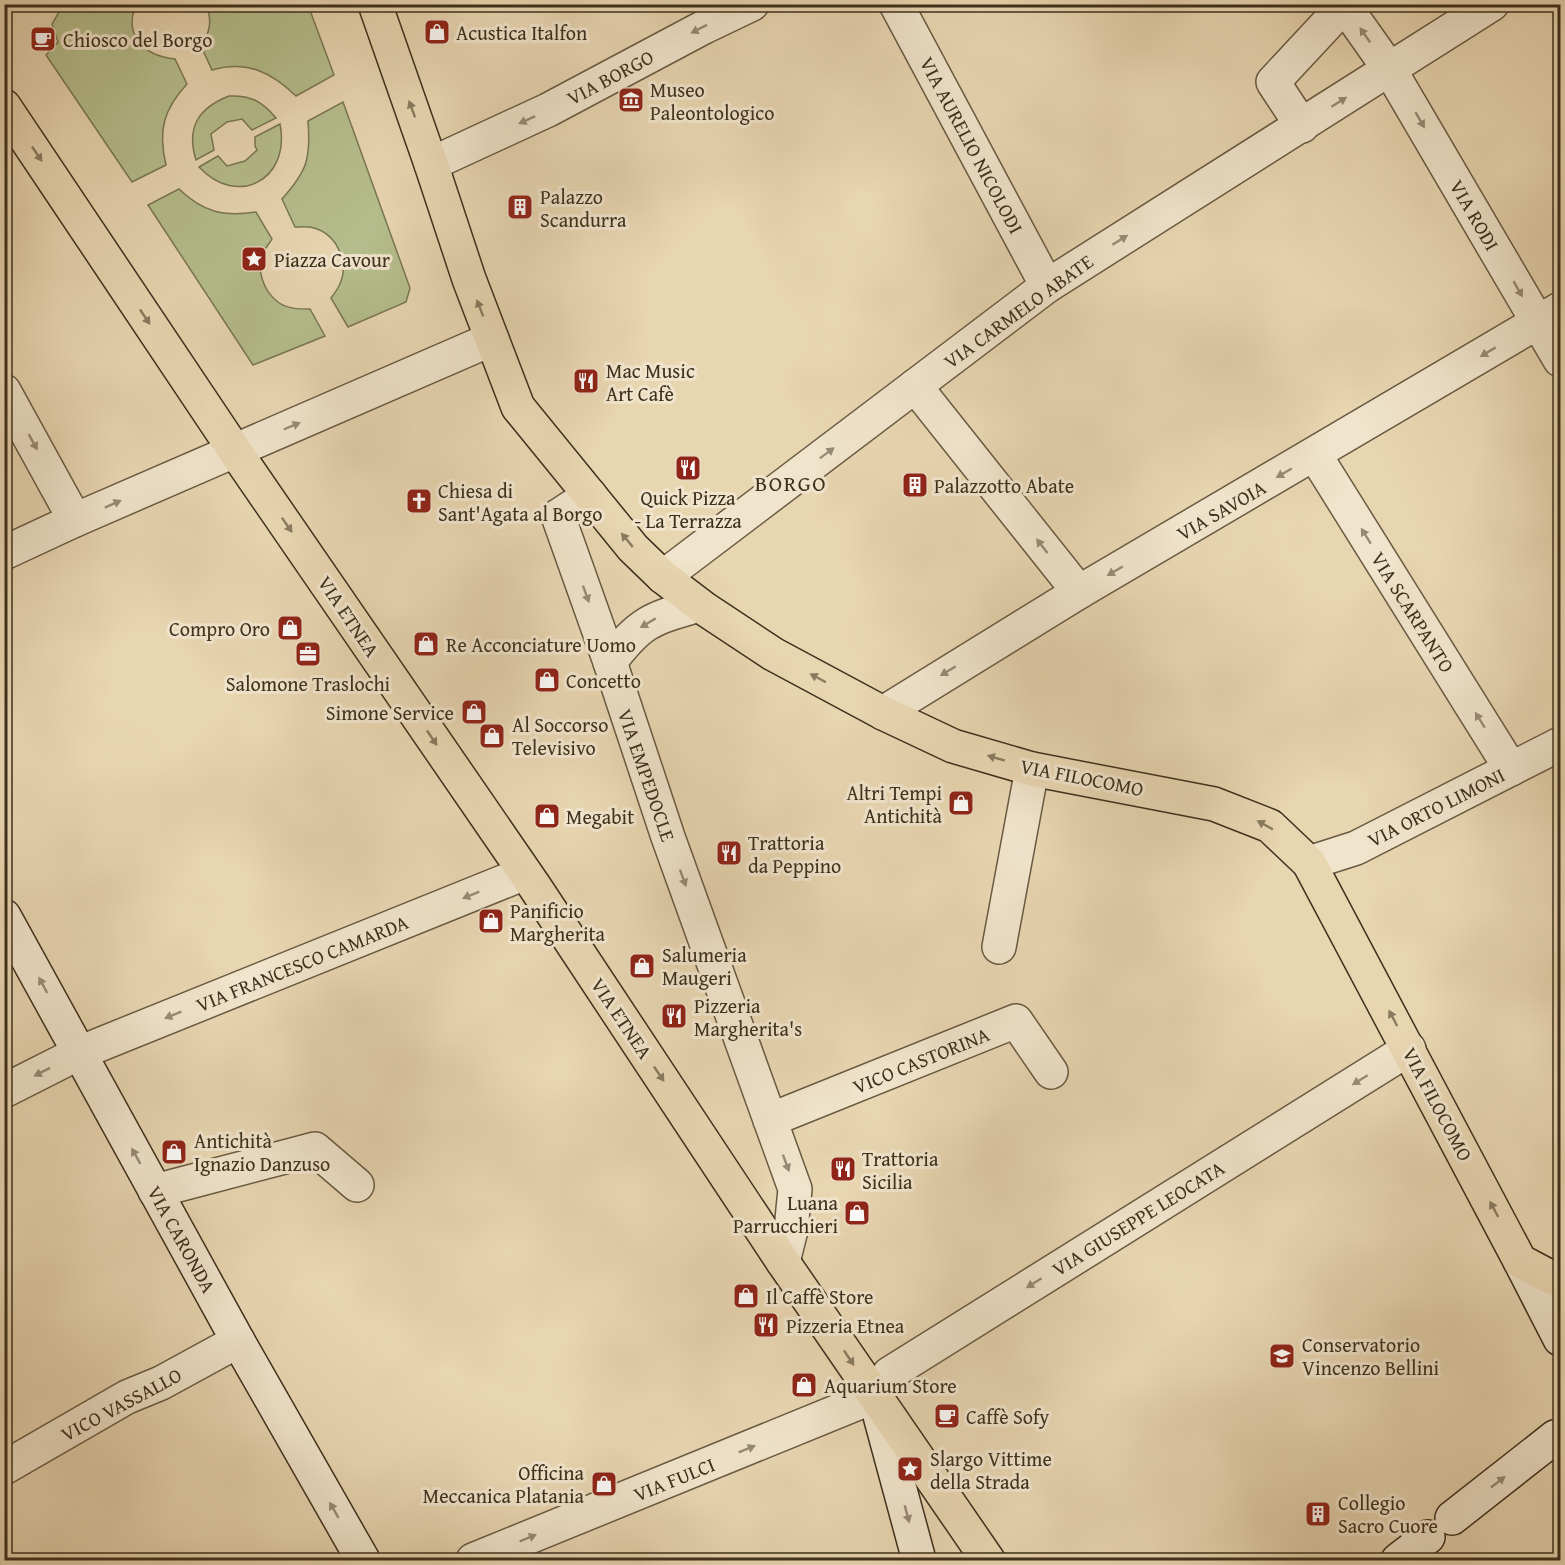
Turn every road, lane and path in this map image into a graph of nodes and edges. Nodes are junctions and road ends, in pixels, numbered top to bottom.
1 (375, 4) edge
2 (752, 4) edge
3 (896, 4) edge
4 (1492, 4) edge
5 (1338, 7) edge
6 (1390, 70) junction
7 (4, 106) edge
8 (1302, 126) junction
9 (431, 164) junction
10 (1047, 286) junction
11 (1549, 316) edge
12 (492, 339) junction
13 (1560, 360) edge
14 (915, 386) junction
15 (4, 391) edge
16 (1315, 455) junction
17 (244, 464) junction
18 (590, 495) junction
19 (67, 524) junction
20 (4, 553) edge
21 (663, 577) junction
22 (1079, 592) junction
23 (699, 605) junction
24 (610, 662) junction
25 (882, 713) junction
26 (1560, 744) edge
27 (1032, 769) junction
28 (1511, 769) junction
29 (1309, 863) junction
30 (525, 873) junction
31 (7, 924) edge
32 (999, 947) dead end
33 (1409, 1049) junction
34 (79, 1053) junction
35 (1051, 1072) dead end
36 (4, 1091) edge
37 (770, 1120) junction
38 (357, 1185) dead end
39 (155, 1191) junction
40 (783, 1262) junction
41 (1520, 1262) junction
42 (1560, 1277) edge
43 (1560, 1339) edge
44 (238, 1341) junction
45 (875, 1396) junction
46 (1559, 1431) edge
47 (4, 1468) edge
48 (363, 1560) edge
49 (473, 1560) edge
50 (919, 1560) edge
51 (988, 1560) edge
52 (1398, 1560) edge

9 -> 1 main road, VIA FILOCOMO
2 -> 9 street, VIA BORGO
3 - 10 street, VIA AURELIO NICOLODI
4 - 6 street, VIA CARMELO ABATE
6 -> 5 street, VIA RODI
5 - 8 street
8 -> 6 street, VIA CARMELO ABATE
6 -> 11 street, VIA RODI
7 -> 17 main road, VIA ETNEA
10 -> 8 street, VIA CARMELO ABATE
12 -> 9 main road, VIA FILOCOMO
10 - 14 street, VIA CARMELO ABATE
11 - 13 street, VIA RODI
11 -> 16 street, VIA SAVOIA
17 -> 12 street
12 - 18 main road, VIA FILOCOMO
21 -> 14 street, VIA CARMELO ABATE
22 -> 14 street
15 -> 19 street
16 -> 22 street, VIA SAVOIA
28 -> 16 street, VIA SCARPANTO
19 -> 17 street
17 -> 30 main road, VIA ETNEA
21 -> 18 main road, VIA FILOCOMO
18 -> 24 street, VIA EMPEDOCLE
19 - 20 street
21 - 23 main road, VIA FILOCOMO
22 -> 25 street, VIA SAVOIA
23 -> 24 street
25 -> 23 main road, VIA FILOCOMO
24 -> 37 street, VIA EMPEDOCLE
27 -> 25 main road, VIA FILOCOMO
26 - 28 street, VIA ORTO LIMONI
29 -> 27 main road, VIA FILOCOMO
27 - 32 street
28 - 29 street, VIA ORTO LIMONI
33 -> 29 main road, VIA FILOCOMO
30 -> 34 street, VIA FRANCESCO CAMARDA
30 -> 40 main road, VIA ETNEA
34 -> 31 street, VIA CARONDA
41 -> 33 main road, VIA FILOCOMO
33 -> 45 street, VIA GIUSEPPE LEOCATA
34 -> 36 street, VIA FRANCESCO CAMARDA
39 -> 34 street, VIA CARONDA
35 - 37 street, VICO CASTORINA
37 -> 40 street, VIA EMPEDOCLE
38 - 39 street
39 - 44 street, VIA CARONDA
40 -> 45 main road, VIA ETNEA
41 - 42 main road
41 - 43 street
44 - 47 street, VICO VASSALLO
48 -> 44 street, VIA CARONDA
49 -> 45 street, VIA FULCI
45 -> 50 street
45 - 51 main road, VIA ETNEA
52 -> 46 street

